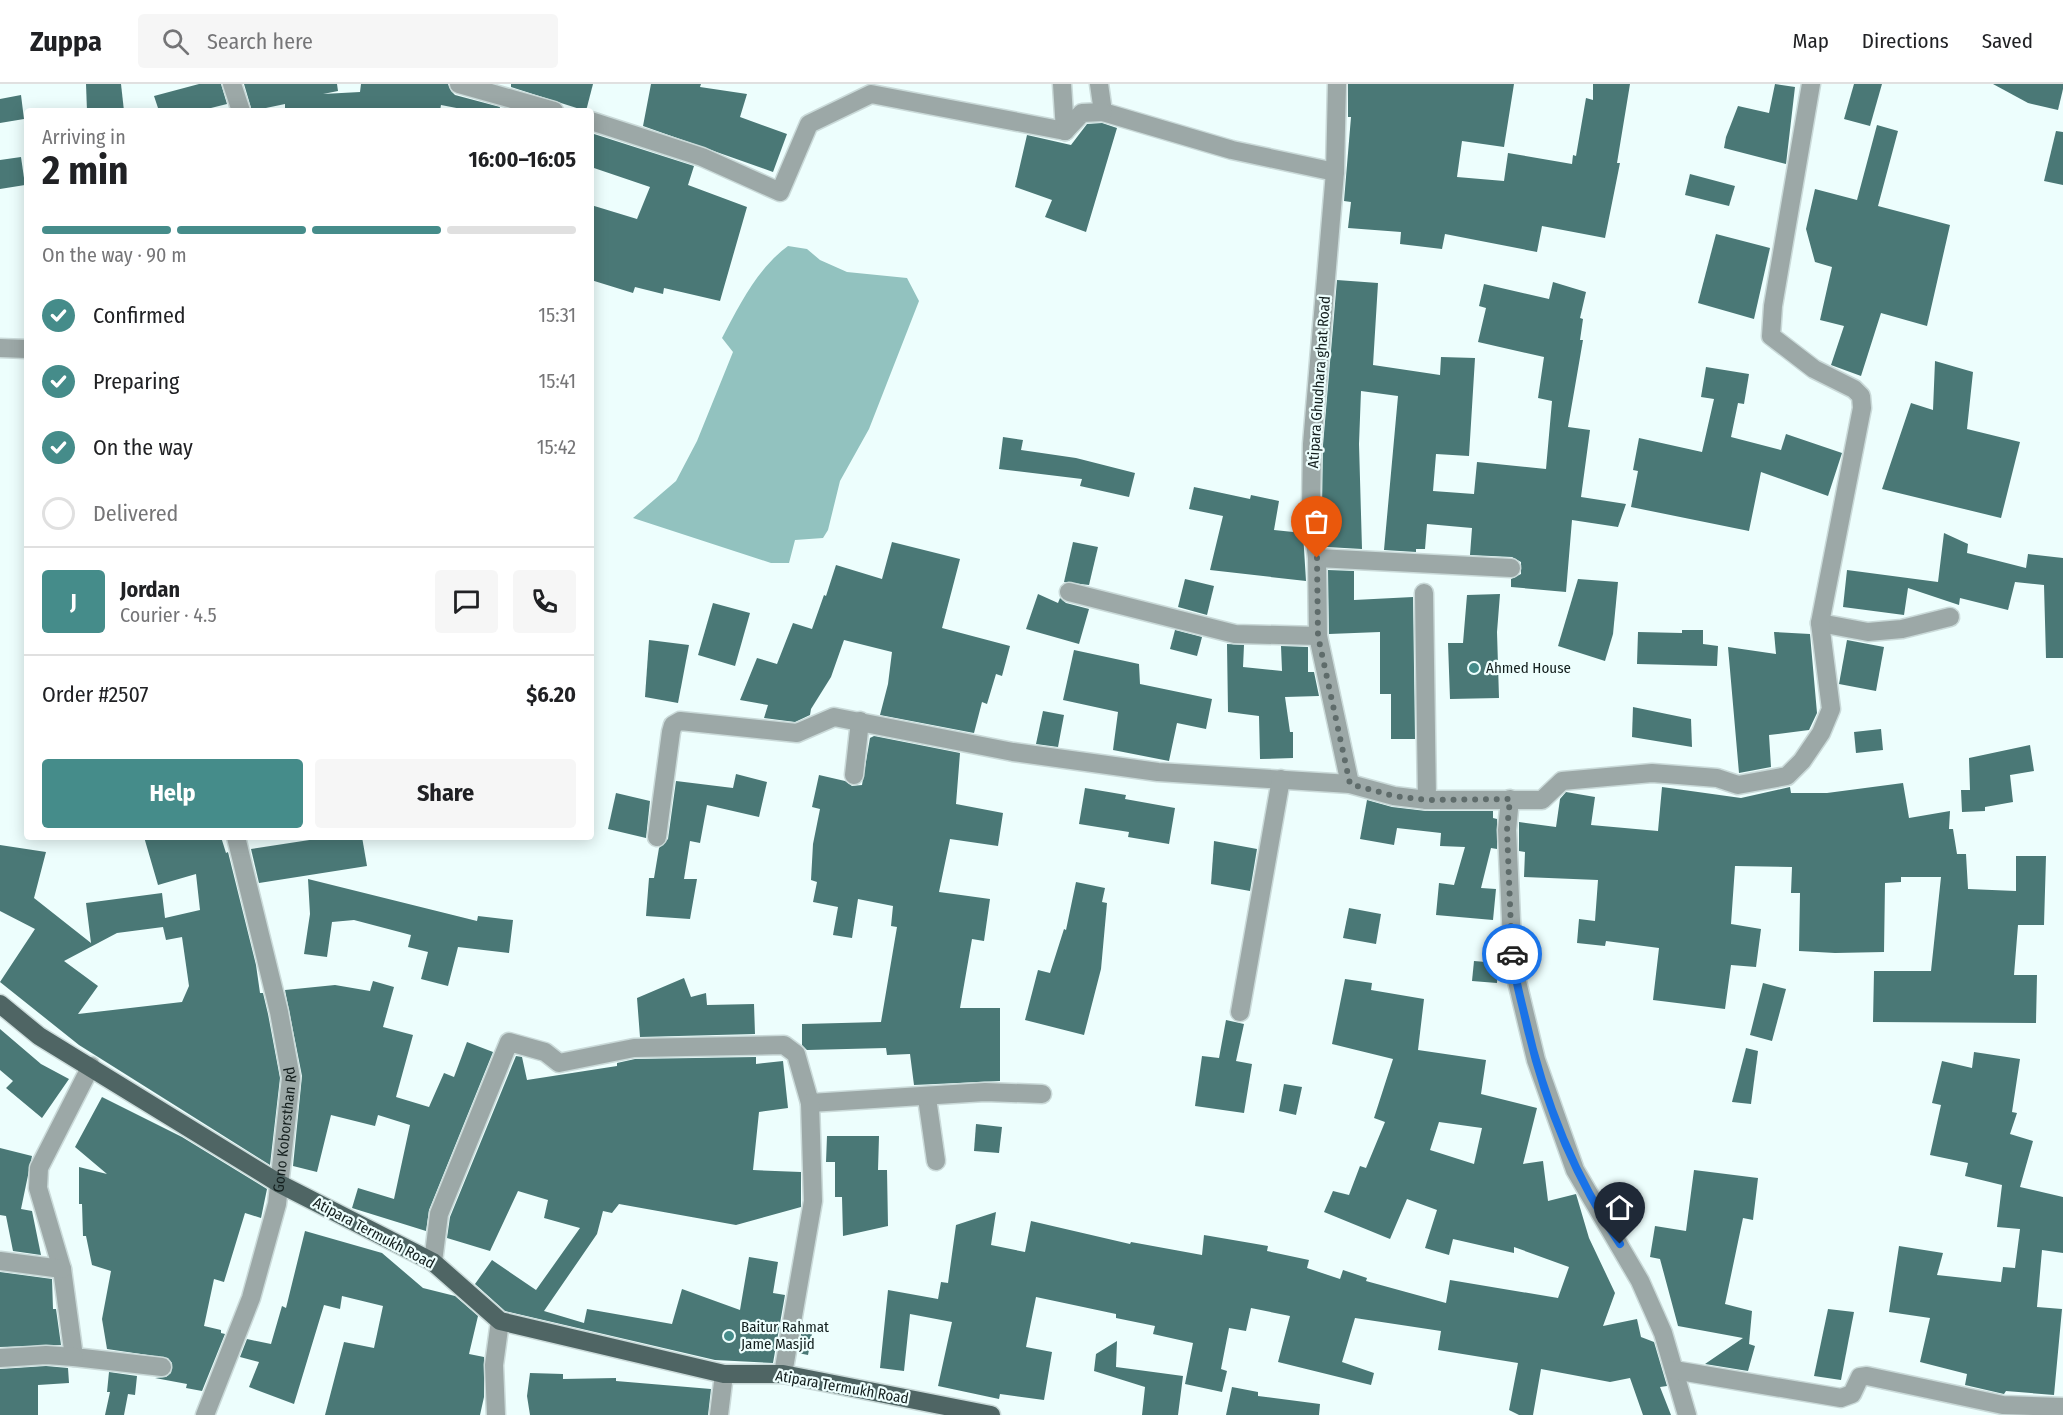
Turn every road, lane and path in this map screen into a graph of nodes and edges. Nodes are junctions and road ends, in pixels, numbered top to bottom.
1 (232, 84) edge
2 (459, 84) edge
3 (1062, 84) edge
4 (1099, 84) edge
5 (1337, 84) edge
6 (1811, 84) edge
7 (240, 108) edge
8 (543, 108) edge
9 (1103, 111) junction
10 (594, 122) edge
11 (1065, 131) junction
12 (1335, 172) junction
13 (0, 348) edge
14 (24, 349) edge
15 (1317, 558) junction
16 (1511, 568) dead end
17 (1069, 592) dead end
18 (1424, 593) dead end
19 (1950, 617) dead end
20 (1820, 623) junction
21 (1318, 636) junction
22 (860, 721) junction
23 (854, 775) dead end
24 (1281, 779) junction
25 (1350, 784) junction
26 (1510, 799) junction
27 (1427, 800) junction
28 (657, 837) dead end
29 (237, 840) edge
30 (0, 1004) edge
31 (1240, 1012) dead end
32 (91, 1066) junction
33 (1042, 1094) dead end
34 (927, 1098) junction
35 (810, 1103) junction
36 (936, 1161) dead end
37 (280, 1184) junction
38 (0, 1261) edge
39 (433, 1262) junction
40 (62, 1269) junction
41 (500, 1322) junction
42 (74, 1357) junction
43 (0, 1358) edge
44 (162, 1367) dead end
45 (1674, 1370) junction
46 (724, 1374) junction
47 (783, 1374) junction
48 (2063, 1407) edge
49 (205, 1415) edge
50 (496, 1415) edge
51 (719, 1415) edge
52 (991, 1415) edge
53 (1687, 1415) edge

1 - 7 street
2 - 8 street
3 - 11 street
4 - 9 street
5 - 12 street, Atipara Ghudhara ghat Road
6 - 20 street
9 - 11 street
9 - 12 street
10 - 11 street
12 - 15 street, Atipara Ghudhara ghat Road
13 - 14 street
15 - 16 street
15 - 21 street, Atipara Ghudhara ghat Road
17 - 21 street
18 - 27 street
19 - 20 street
20 - 26 street
21 - 25 street, Atipara Ghudhara ghat Road
22 - 23 street
22 - 24 street
22 - 28 street
24 - 25 street
24 - 31 street
25 - 27 street
26 - 27 street
26 - 45 street
29 - 37 street, Gono Koborsthan Rd
30 - 32 main road, Atipara Termukh Road
32 - 37 main road, Atipara Termukh Road
32 - 40 street
33 - 34 street
34 - 35 street
34 - 36 street
35 - 39 street
35 - 47 street
37 - 39 main road, Atipara Termukh Road
37 - 49 street, Gono Koborsthan Rd
38 - 40 street
39 - 41 main road, Atipara Termukh Road
40 - 42 street
41 - 46 main road, Atipara Termukh Road
41 - 50 street
42 - 43 street
42 - 44 street
45 - 48 street
45 - 53 street
46 - 47 main road, Atipara Termukh Road
46 - 51 street
47 - 52 main road, Atipara Termukh Road

